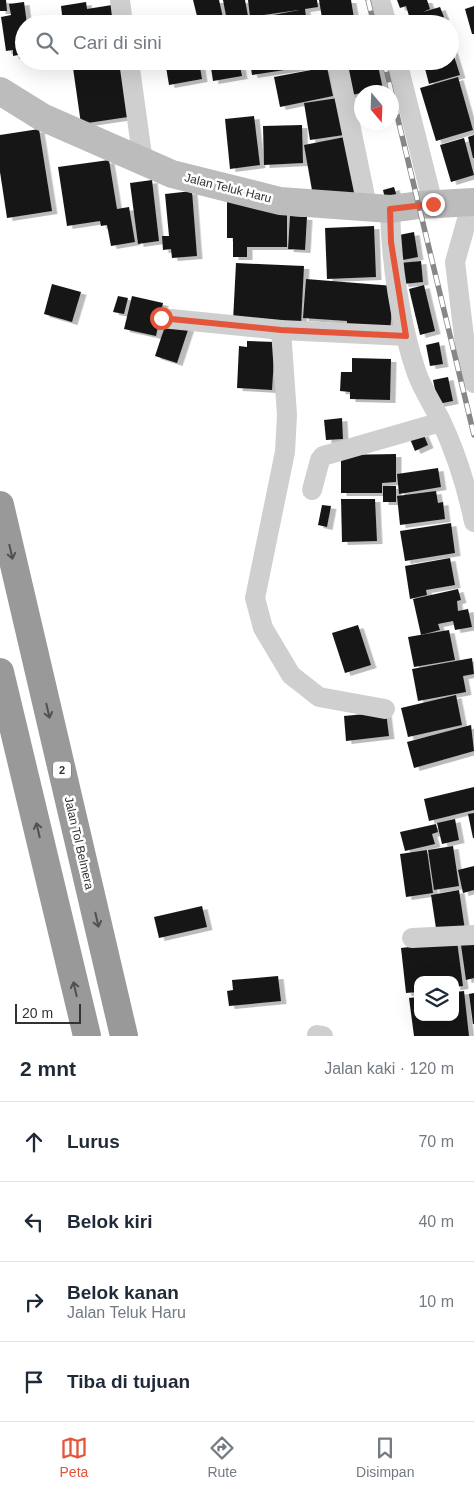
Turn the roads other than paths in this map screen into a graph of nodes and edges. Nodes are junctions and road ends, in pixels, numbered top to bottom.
1 (120, 0) edge
2 (380, 0) edge
3 (122, 15) edge
4 (384, 15) edge
5 (130, 70) edge
6 (340, 70) edge
7 (399, 70) edge
8 (0, 91) edge
9 (144, 162) junction
10 (473, 202) edge
11 (433, 204) junction
12 (379, 208) junction
13 (161, 318) dead end
14 (281, 330) junction
15 (406, 336) junction
16 (474, 383) edge
17 (441, 422) junction
18 (312, 490) dead end
19 (0, 505) edge
20 (474, 522) edge
21 (0, 672) edge
22 (385, 709) dead end
23 (474, 936) edge
24 (412, 938) dead end
25 (317, 1035) edge
26 (87, 1036) edge
27 (124, 1036) edge
28 (323, 1036) edge

1 - 3 street
2 - 4 street
5 - 9 street
6 - 12 street
7 - 11 street
8 - 9 street, Jalan Teluk Haru
9 - 12 street, Jalan Teluk Haru
10 - 11 street, Jalan Teluk Haru
10 - 16 street
11 - 12 street, Jalan Teluk Haru
12 - 15 street
13 - 14 street
14 - 15 street
14 - 22 street
15 - 17 street
17 - 18 street
17 - 20 street
19 -> 27 highway, Jalan Tol Belmera / 2
26 -> 21 highway
23 - 24 street
25 - 28 street

